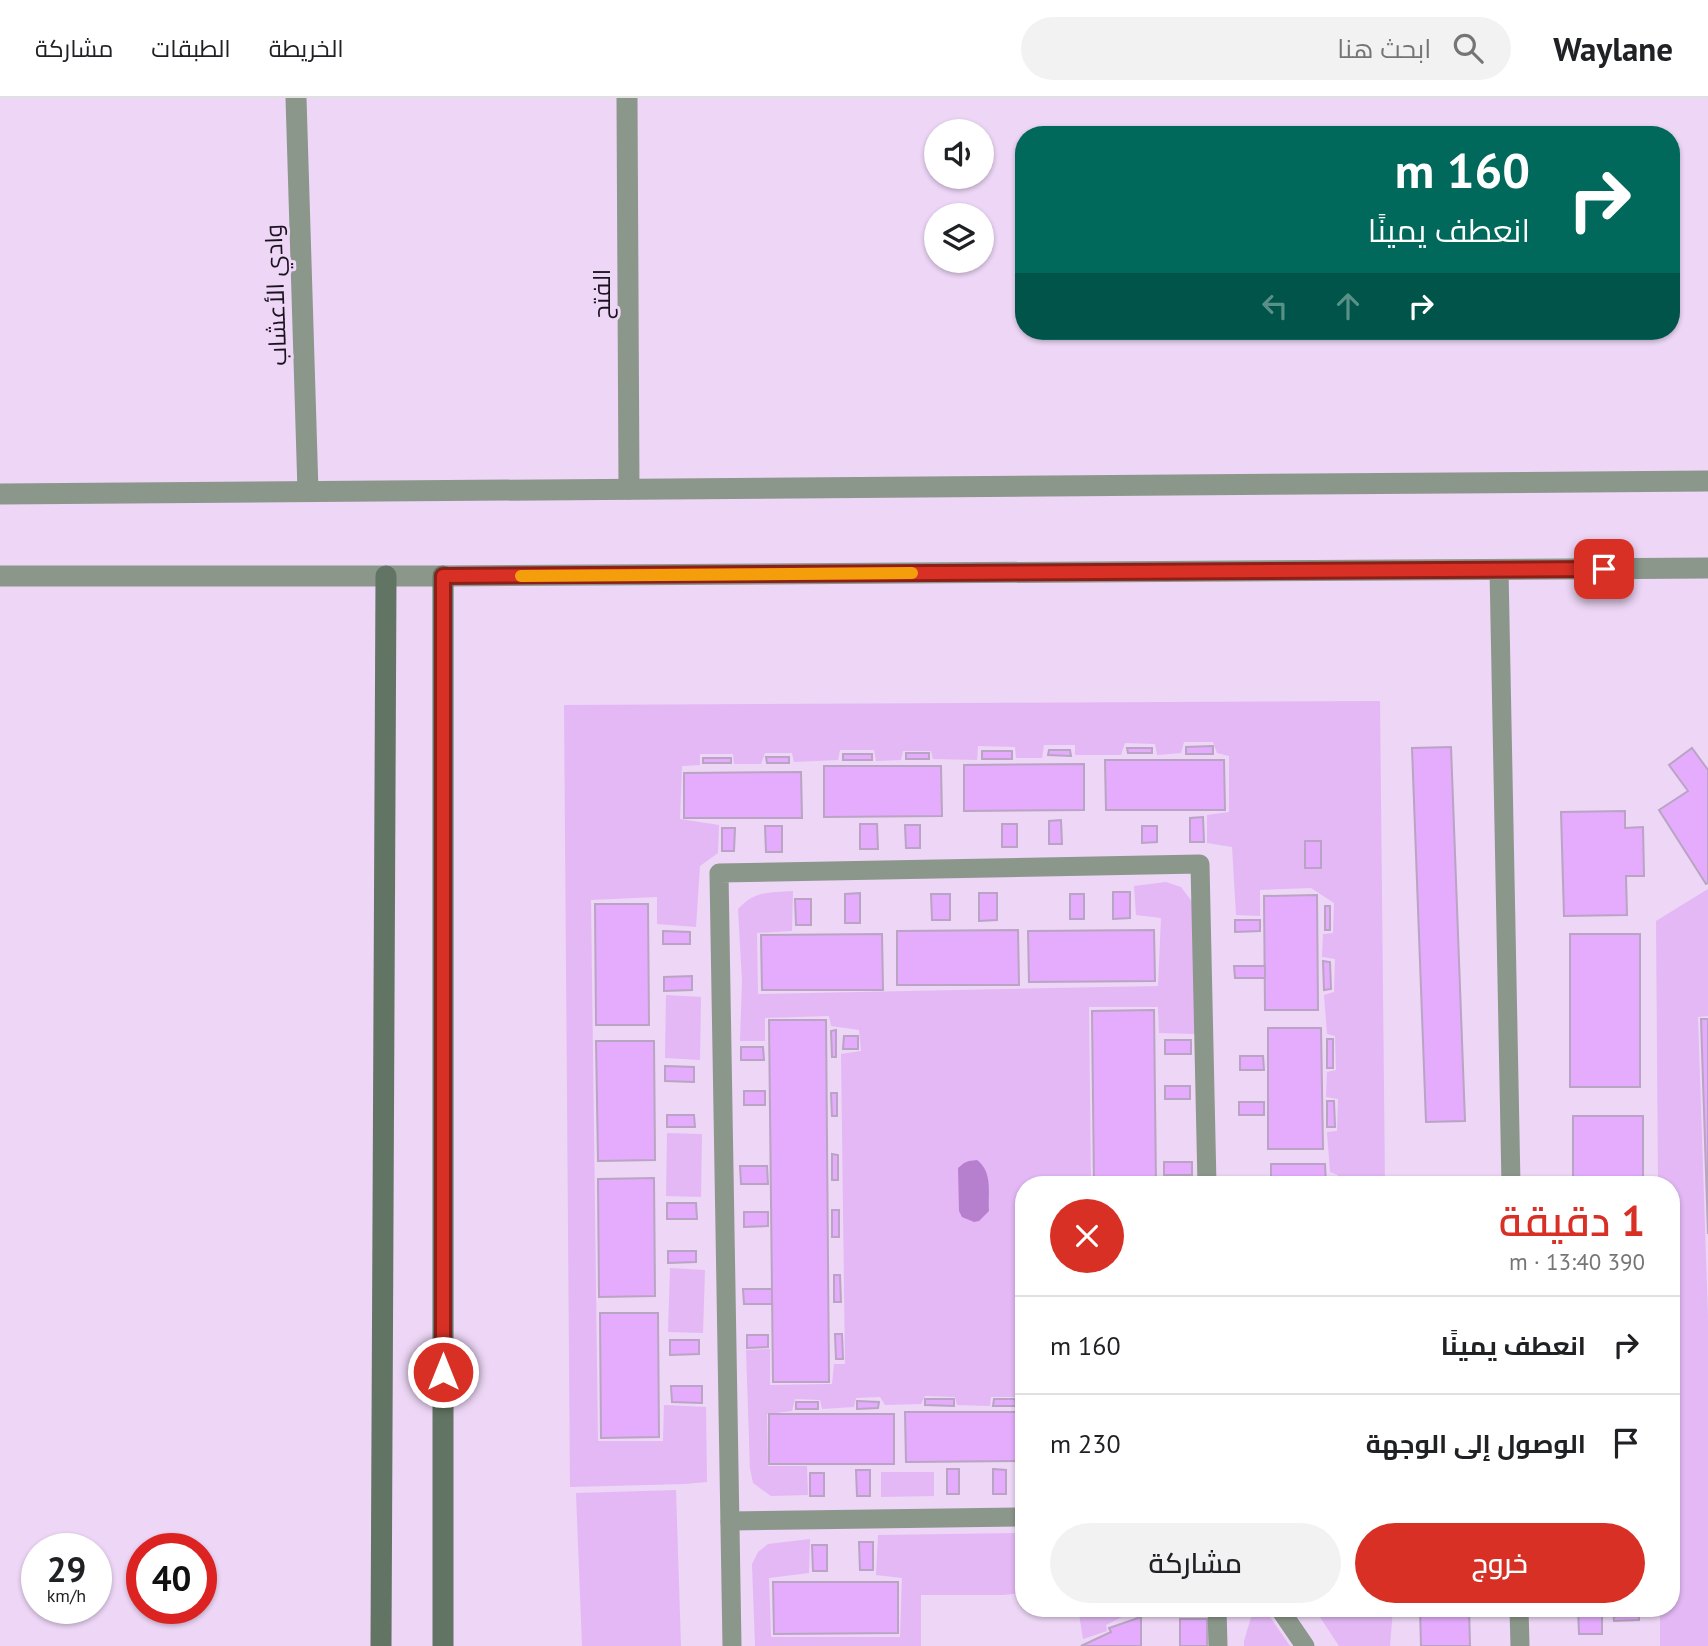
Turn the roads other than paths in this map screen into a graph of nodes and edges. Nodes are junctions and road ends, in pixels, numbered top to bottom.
1 (296, 98) edge
2 (627, 98) edge
3 (1708, 481) edge
4 (629, 489) junction
5 (309, 491) junction
6 (0, 494) edge
7 (1708, 568) edge
8 (1499, 569) junction
9 (0, 576) edge
10 (386, 576) junction
11 (443, 576) junction
12 (1207, 1176) edge
13 (1511, 1176) edge
14 (1015, 1517) edge
15 (730, 1521) junction
16 (1217, 1617) edge
17 (1285, 1617) edge
18 (1519, 1617) edge
19 (381, 1646) edge
20 (443, 1646) edge
21 (732, 1646) edge
22 (1218, 1646) edge
23 (1305, 1646) edge
24 (1520, 1646) edge

1 - 5 street, وادي الأعشاب
2 - 4 street, الفتح
3 - 4 street
4 - 5 street
5 - 6 street
7 - 8 street
8 - 11 street
8 - 13 lane
9 - 10 street
10 - 11 street
10 - 19 street
11 - 20 street
12 - 15 lane
14 - 15 lane
15 - 21 lane
16 - 22 lane
17 - 23 lane
18 - 24 lane

